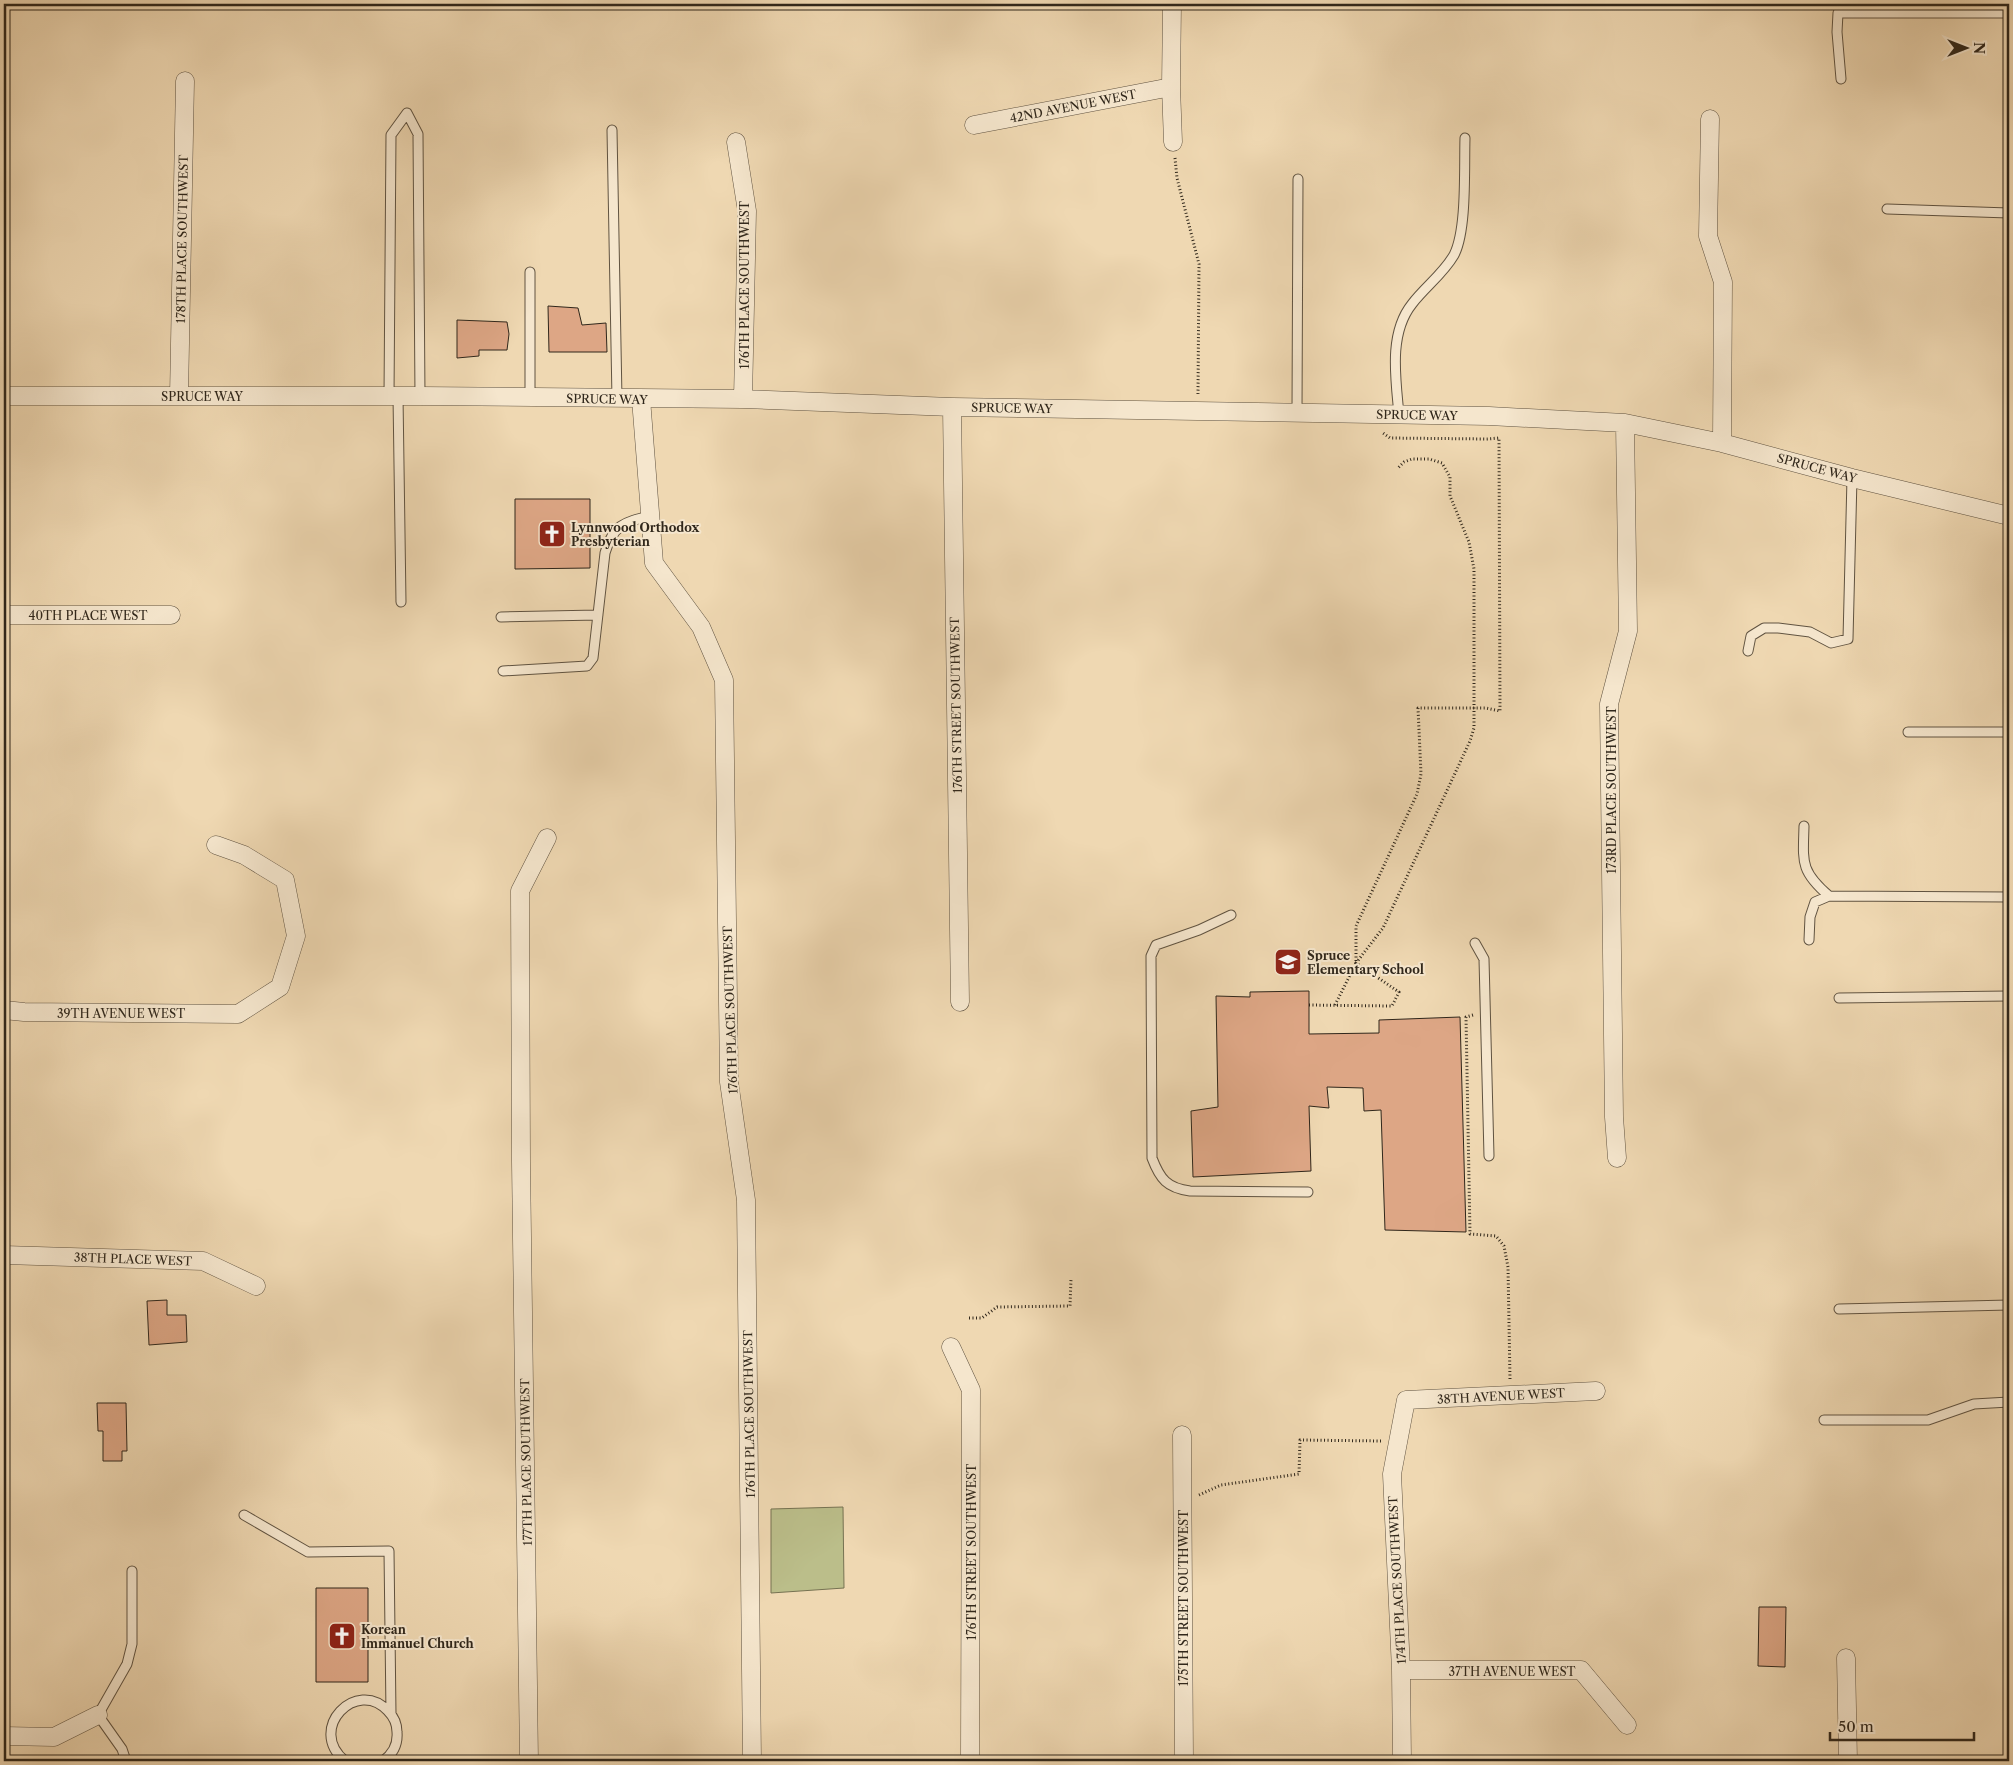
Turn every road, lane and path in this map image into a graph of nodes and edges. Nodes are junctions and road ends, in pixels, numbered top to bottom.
1 (1172, 4) edge
2 (2009, 13) edge
3 (1841, 78) dead end
4 (185, 81) dead end
5 (1171, 86) junction
6 (1710, 119) dead end
7 (974, 125) dead end
8 (612, 130) dead end
9 (1465, 138) dead end
10 (736, 142) dead end
11 (1173, 142) joint
12 (1298, 179) dead end
13 (1887, 209) dead end
14 (2009, 213) edge
15 (530, 272) dead end
16 (4, 396) edge
17 (178, 396) junction
18 (393, 396) junction
19 (420, 396) junction
20 (530, 398) junction
21 (617, 399) junction
22 (641, 399) junction
23 (743, 399) junction
24 (952, 407) junction
25 (1198, 412) junction
26 (1297, 413) junction
27 (1391, 415) junction
28 (1625, 423) junction
29 (1722, 443) junction
30 (1398, 468) dead end
31 (1852, 478) junction
32 (650, 516) junction
33 (2009, 516) edge
34 (401, 602) dead end
35 (4, 615) edge
36 (172, 615) dead end
37 (598, 616) junction
38 (501, 617) dead end
39 (1748, 651) dead end
40 (503, 671) dead end
41 (1473, 708) junction
42 (1908, 732) dead end
43 (2009, 732) edge
44 (1804, 826) dead end
45 (547, 838) dead end
46 (216, 845) dead end
47 (1829, 896) junction
48 (2009, 897) edge
49 (1231, 915) dead end
50 (1809, 940) dead end
51 (1474, 943) dead end
52 (1356, 963) junction
53 (2009, 996) edge
54 (1839, 998) dead end
55 (960, 1002) dead end
56 (1309, 1005) dead end
57 (1335, 1005) junction
58 (4, 1010) edge
59 (1489, 1156) dead end
60 (1617, 1158) dead end
61 (1308, 1192) dead end
62 (4, 1255) edge
63 (1508, 1267) dead end
64 (1071, 1279) dead end
65 (256, 1286) dead end
66 (2009, 1305) edge
67 (1839, 1309) dead end
68 (969, 1318) dead end
69 (952, 1347) dead end
70 (1596, 1391) dead end
71 (1510, 1395) junction
72 (1406, 1400) joint
73 (2009, 1402) edge
74 (1824, 1420) dead end
75 (1182, 1434) dead end
76 (1397, 1445) junction
77 (1182, 1501) junction
78 (244, 1515) dead end
79 (132, 1572) dead end
80 (1846, 1658) dead end
81 (1401, 1670) junction
82 (391, 1714) junction
83 (98, 1715) junction
84 (1627, 1725) dead end
85 (4, 1736) edge
86 (126, 1761) edge
87 (345, 1761) edge
88 (383, 1761) edge
89 (529, 1761) edge
90 (752, 1761) edge
91 (970, 1761) edge
92 (1184, 1761) edge
93 (1402, 1761) edge
94 (1848, 1761) edge

1 - 5 street
2 - 3 lane
4 - 17 street, 178TH PLACE SOUTHWEST
5 - 7 street, 42ND AVENUE WEST
5 - 11 street
6 - 29 street
8 - 21 lane
9 - 27 lane
10 - 23 street, 176TH PLACE SOUTHWEST
11 - 25 path
12 - 26 lane
13 - 14 lane
15 - 20 lane
16 - 17 street, SPRUCE WAY
17 - 18 street, SPRUCE WAY
18 - 19 street, SPRUCE WAY
18 - 19 lane
18 - 34 lane
19 - 20 street, SPRUCE WAY
20 - 21 street, SPRUCE WAY
21 - 22 street, SPRUCE WAY
22 - 23 street, SPRUCE WAY
22 - 32 street, 176TH PLACE SOUTHWEST
23 - 24 street, SPRUCE WAY
24 - 25 street, SPRUCE WAY
24 - 55 street, 176TH STREET SOUTHWEST
25 - 26 street, SPRUCE WAY
26 - 27 street, SPRUCE WAY
27 - 28 street, SPRUCE WAY
27 - 41 path
28 - 29 street, SPRUCE WAY
28 - 60 street, 173RD PLACE SOUTHWEST
29 - 31 street, SPRUCE WAY
30 - 41 path
31 - 33 street, SPRUCE WAY
31 - 39 lane
32 - 37 lane
32 - 90 street, 176TH PLACE SOUTHWEST
35 - 36 street, 40TH PLACE WEST
37 - 38 lane
37 - 40 lane
41 - 52 path
41 - 52 path
42 - 43 lane
44 - 47 lane
45 - 89 street, 177TH PLACE SOUTHWEST
46 - 58 street, 39TH AVENUE WEST
47 - 48 lane
47 - 50 lane
49 - 61 lane
51 - 59 lane
52 - 57 path
52 - 57 path
53 - 54 lane
56 - 57 path
62 - 65 street, 38TH PLACE WEST
63 - 71 path
64 - 68 path
66 - 67 lane
69 - 91 street, 176TH STREET SOUTHWEST
70 - 71 street, 38TH AVENUE WEST
71 - 72 street, 38TH AVENUE WEST
72 - 76 street, 174TH PLACE SOUTHWEST
73 - 74 lane
75 - 77 street, 175TH STREET SOUTHWEST
76 - 77 path
76 - 81 street, 174TH PLACE SOUTHWEST
77 - 92 street, 175TH STREET SOUTHWEST
78 - 82 lane
79 - 83 lane
80 - 94 street
81 - 84 street, 37TH AVENUE WEST
81 - 93 street, 174TH PLACE SOUTHWEST
82 - 87 lane
82 - 88 lane
83 - 85 street
83 - 86 lane

